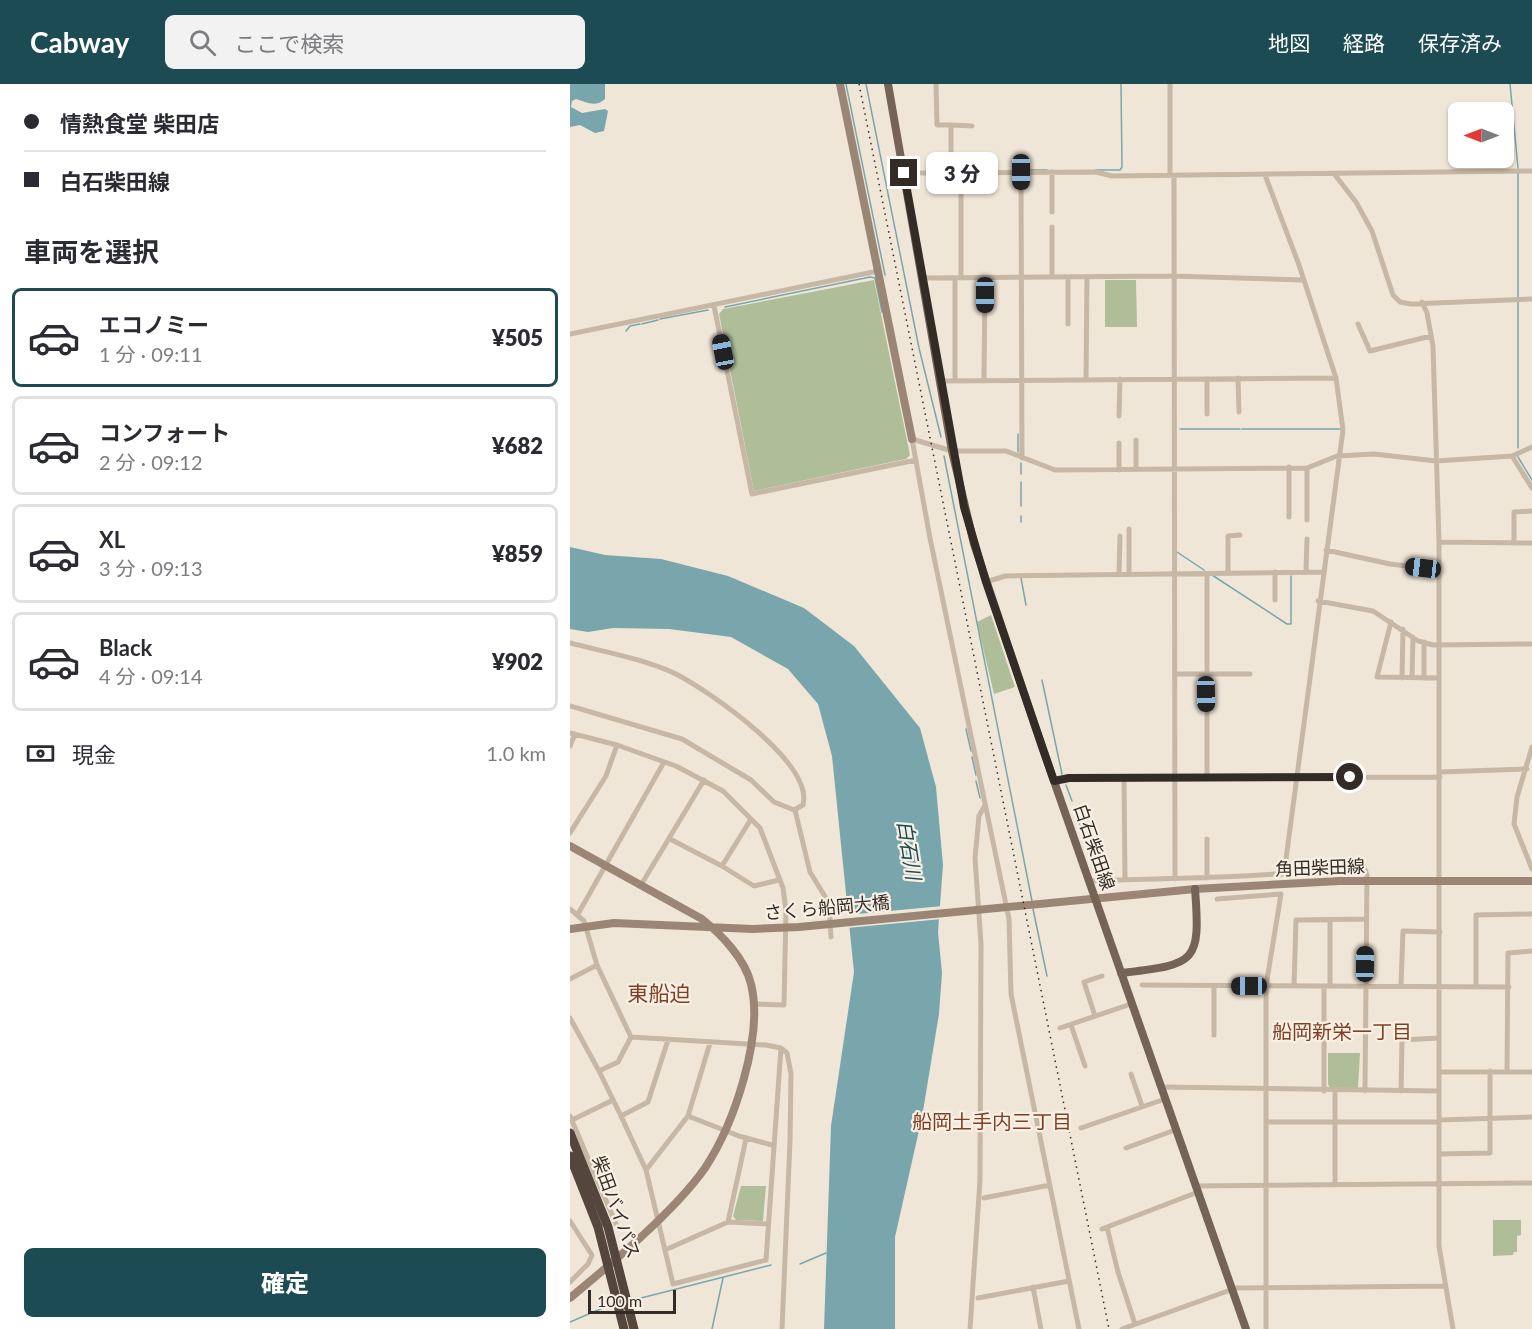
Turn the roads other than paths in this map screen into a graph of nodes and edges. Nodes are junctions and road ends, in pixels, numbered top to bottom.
1 (840, 84) edge
2 (888, 84) edge
3 (936, 84) edge
4 (1170, 84) edge
5 (951, 125) junction
6 (972, 126) dead end
7 (1532, 171) edge
8 (951, 172) junction
9 (961, 172) junction
10 (1021, 172) junction
11 (1052, 172) junction
12 (904, 173) junction
13 (1172, 175) junction
14 (1265, 175) junction
15 (1335, 175) junction
16 (1052, 212) dead end
17 (1052, 227) dead end
18 (878, 271) junction
19 (1173, 276) junction
20 (1052, 277) junction
21 (1068, 277) junction
22 (1087, 277) junction
23 (922, 278) junction
24 (958, 278) junction
25 (985, 278) junction
26 (1020, 278) junction
27 (1303, 280) junction
28 (1532, 299) edge
29 (1422, 302) junction
30 (714, 306) junction
31 (1068, 324) dead end
32 (1358, 324) dead end
33 (570, 334) edge
34 (1431, 336) junction
35 (1238, 378) junction
36 (1336, 378) junction
37 (1120, 379) junction
38 (1174, 379) junction
39 (1207, 379) junction
40 (984, 380) junction
41 (1023, 380) junction
42 (1086, 380) junction
43 (939, 381) junction
44 (955, 381) junction
45 (1239, 412) dead end
46 (1207, 414) dead end
47 (1119, 416) dead end
48 (912, 439) junction
49 (1136, 440) dead end
50 (1119, 443) dead end
51 (1532, 447) edge
52 (952, 451) junction
53 (1512, 456) junction
54 (1341, 457) junction
55 (1022, 458) junction
56 (916, 460) junction
57 (1436, 461) junction
58 (1288, 467) junction
59 (1307, 468) junction
60 (1136, 469) junction
61 (1174, 469) junction
62 (1119, 470) junction
63 (1532, 488) edge
64 (1532, 512) edge
65 (1289, 517) dead end
66 (1307, 520) dead end
67 (1129, 529) dead end
68 (1240, 535) dead end
69 (1120, 536) dead end
70 (1307, 539) dead end
71 (1439, 542) junction
72 (1514, 543) junction
73 (1532, 543) edge
74 (1326, 550) junction
75 (1439, 570) junction
76 (1275, 572) junction
77 (1306, 572) junction
78 (1323, 572) junction
79 (1129, 573) junction
80 (1174, 573) junction
81 (1228, 573) junction
82 (1119, 574) junction
83 (1207, 574) junction
84 (986, 582) junction
85 (1275, 600) dead end
86 (1318, 601) junction
87 (1392, 622) junction
88 (1403, 629) junction
89 (1413, 638) junction
90 (1424, 642) junction
91 (570, 643) edge
92 (1532, 644) edge
93 (1438, 645) junction
94 (1206, 673) junction
95 (1175, 674) junction
96 (1250, 674) dead end
97 (1402, 678) junction
98 (1412, 678) junction
99 (1424, 678) junction
100 (1439, 678) junction
101 (570, 706) edge
102 (572, 733) edge
103 (617, 745) junction
104 (570, 746) edge
105 (1532, 752) edge
106 (664, 762) junction
107 (1527, 769) junction
108 (1440, 774) junction
109 (1208, 777) junction
110 (1299, 777) junction
111 (1124, 778) junction
112 (1175, 778) junction
113 (704, 780) junction
114 (1054, 781) junction
115 (985, 805) junction
116 (795, 810) junction
117 (751, 819) junction
118 (570, 833) edge
119 (1207, 838) dead end
120 (670, 839) junction
121 (570, 846) edge
122 (605, 865) junction
123 (722, 866) junction
124 (1532, 869) edge
125 (1284, 874) junction
126 (1207, 878) junction
127 (1175, 879) junction
128 (779, 880) junction
129 (1125, 880) junction
130 (1367, 880) junction
131 (1440, 880) junction
132 (1089, 881) junction
133 (1532, 881) edge
134 (641, 885) junction
135 (1195, 889) junction
136 (1110, 896) joint
137 (1217, 899) dead end
138 (570, 909) edge
139 (578, 914) junction
140 (1532, 914) edge
141 (1366, 919) junction
142 (1330, 920) junction
143 (585, 926) junction
144 (570, 929) edge
145 (1440, 932) junction
146 (831, 938) dead end
147 (1532, 951) edge
148 (597, 965) junction
149 (1121, 973) junction
150 (1102, 976) dead end
151 (570, 979) edge
152 (1142, 985) dead end
153 (1401, 985) junction
154 (1214, 986) junction
155 (1266, 986) junction
156 (1294, 986) junction
157 (1327, 986) junction
158 (1365, 986) junction
159 (1476, 986) junction
160 (1440, 987) junction
161 (1509, 987) junction
162 (753, 1004) junction
163 (1131, 1004) junction
164 (1095, 1016) junction
165 (570, 1018) edge
166 (1071, 1025) junction
167 (1060, 1028) dead end
168 (1214, 1035) dead end
169 (631, 1037) junction
170 (1439, 1038) junction
171 (668, 1040) junction
172 (710, 1043) junction
173 (751, 1044) junction
174 (781, 1048) junction
175 (1085, 1066) dead end
176 (599, 1071) junction
177 (1490, 1071) junction
178 (1439, 1072) junction
179 (1507, 1072) junction
180 (1532, 1072) edge
181 (1131, 1074) dead end
182 (1161, 1087) junction
183 (1266, 1089) junction
184 (1324, 1091) junction
185 (1335, 1091) junction
186 (1365, 1091) junction
187 (1401, 1091) junction
188 (1438, 1091) junction
189 (1165, 1099) junction
190 (613, 1100) junction
191 (1142, 1106) junction
192 (621, 1116) junction
193 (688, 1116) junction
194 (571, 1118) edge
195 (1532, 1118) edge
196 (1489, 1120) junction
197 (1439, 1121) junction
198 (1266, 1122) junction
199 (1335, 1122) junction
200 (1081, 1128) dead end
201 (1175, 1130) junction
202 (724, 1131) junction
203 (570, 1133) edge
204 (746, 1139) junction
205 (772, 1145) junction
206 (1126, 1148) dead end
207 (1439, 1154) junction
208 (570, 1156) edge
209 (646, 1170) junction
210 (1266, 1183) junction
211 (1439, 1183) junction
212 (1532, 1183) edge
213 (1335, 1184) junction
214 (1050, 1185) junction
215 (597, 1186) junction
216 (1197, 1189) junction
217 (984, 1198) dead end
218 (658, 1218) junction
219 (570, 1221) edge
220 (728, 1222) junction
221 (616, 1224) dead end
222 (768, 1224) junction
223 (665, 1250) junction
224 (618, 1256) junction
225 (610, 1265) junction
226 (1069, 1281) junction
227 (570, 1282) edge
228 (1446, 1286) junction
229 (1033, 1287) junction
230 (1265, 1287) junction
231 (1232, 1289) junction
232 (570, 1298) edge
233 (978, 1298) dead end
234 (1135, 1324) junction
235 (624, 1329) edge
236 (634, 1329) edge
237 (782, 1329) edge
238 (970, 1329) edge
239 (1041, 1329) edge
240 (1079, 1329) edge
241 (1122, 1329) edge
242 (1246, 1329) edge
243 (1266, 1329) edge
244 (1453, 1329) edge

1 - 18 street
2 - 12 main road, 白石柴田線
3 - 5 street
4 - 13 street
5 - 6 street
5 - 8 street
7 - 15 street
8 - 9 street
8 - 12 street
9 - 10 street
9 - 24 street
10 - 11 street
10 - 26 street
11 - 13 street
11 - 16 street
12 - 23 main road, 白石柴田線
13 - 14 street
13 - 19 street
14 - 15 street
14 - 27 street
15 - 29 street
17 - 20 street
18 - 30 street
18 - 48 street
19 - 22 street
19 - 27 street
19 - 38 street
20 - 21 street
20 - 26 street
21 - 22 street
21 - 31 street
22 - 42 street
23 - 24 street
23 - 43 main road, 白石柴田線
24 - 25 street
24 - 44 street
25 - 26 street
25 - 40 street
26 - 41 street
27 - 36 street
28 - 29 street
29 - 34 street
30 - 33 street
30 - 56 street
32 - 34 street
34 - 57 street
35 - 36 street
35 - 39 street
35 - 45 street
36 - 54 street
37 - 38 street
37 - 42 street
37 - 47 street
38 - 39 street
38 - 61 street
39 - 46 street
40 - 41 street
40 - 44 street
41 - 42 street
41 - 55 street
43 - 44 street
43 - 52 main road, 白石柴田線
48 - 52 street
48 - 56 street
49 - 60 street
50 - 62 street
51 - 53 street
52 - 55 street
52 - 84 main road, 白石柴田線
53 - 57 street
53 - 63 street
54 - 57 street
54 - 59 street
54 - 74 street
55 - 62 street
56 - 115 street
57 - 71 street
58 - 59 street
58 - 61 street
58 - 65 street
59 - 66 street
60 - 61 street
60 - 62 street
61 - 80 street
64 - 72 street
67 - 79 street
68 - 81 street
69 - 82 street
70 - 77 street
71 - 72 street
71 - 75 street
72 - 73 street
74 - 75 street
74 - 78 street
75 - 93 street
76 - 77 street
76 - 81 street
76 - 85 street
77 - 78 street
78 - 86 street
79 - 80 street
79 - 82 street
80 - 83 street
80 - 95 street
81 - 83 street
82 - 84 street
83 - 94 street
84 - 114 main road, 白石柴田線
86 - 87 street
86 - 110 street
87 - 88 street
87 - 97 street
88 - 89 street
88 - 97 street
89 - 90 street
89 - 98 street
90 - 93 street
90 - 99 street
91 - 116 street
92 - 93 street
93 - 100 street
94 - 95 street
94 - 96 street
94 - 109 street
95 - 112 street
97 - 98 street
98 - 99 street
99 - 100 street
100 - 108 street
101 - 116 street
102 - 103 street
102 - 104 street
103 - 106 street
103 - 118 street
105 - 107 street
106 - 113 street
106 - 122 street
107 - 108 street
107 - 124 street
108 - 110 street
108 - 131 street
109 - 110 street
109 - 112 street
110 - 125 street
111 - 112 street
111 - 114 street
111 - 129 street
112 - 127 street
113 - 117 street
113 - 120 street
114 - 132 main road, 白石柴田線
115 - 214 street
115 - 238 street
116 - 146 street
117 - 123 street
117 - 128 street
119 - 126 street
120 - 123 street
120 - 134 street
121 - 122 street
122 - 134 street
122 - 139 street
123 - 128 street
125 - 126 street
125 - 130 street
126 - 127 street
127 - 129 street
128 - 162 street
129 - 132 street
130 - 131 street, 角田柴田線
130 - 135 street, 角田柴田線
130 - 141 street
131 - 133 street, 角田柴田線
131 - 145 street
132 - 149 main road, 白石柴田線
134 - 162 street
135 - 136 street, 角田柴田線
135 - 149 main road
136 - 143 street, さくら船岡大橋
137 - 155 street
138 - 139 street
139 - 143 street
140 - 159 street
141 - 142 street
141 - 158 street
142 - 156 street
142 - 157 street
143 - 144 street
143 - 148 street
145 - 153 street
145 - 160 street
147 - 161 street
148 - 151 street
148 - 169 street
149 - 163 main road, 白石柴田線
150 - 164 street
152 - 154 street
153 - 158 street
153 - 160 street
154 - 155 street
154 - 168 street
155 - 156 street
155 - 183 street
156 - 157 street
157 - 158 street
157 - 184 street
158 - 186 street
159 - 160 street
159 - 161 street
160 - 170 street
161 - 179 street
162 - 173 street
163 - 164 street
163 - 182 main road, 白石柴田線
164 - 166 street
165 - 176 street
166 - 167 street
166 - 175 street
169 - 171 street
169 - 176 street
170 - 178 street
170 - 187 street
171 - 172 street
171 - 192 street
172 - 173 street
172 - 193 street
173 - 174 street
173 - 202 street
174 - 205 street
174 - 237 street
176 - 190 street
177 - 178 street
177 - 179 street
177 - 196 street
178 - 188 street
179 - 180 street
181 - 191 street
182 - 183 street
182 - 189 main road, 白石柴田線
183 - 184 street
183 - 198 street
184 - 185 street
185 - 186 street
185 - 199 street
186 - 187 street
187 - 188 street
188 - 197 street
189 - 191 street
189 - 201 main road, 白石柴田線
190 - 192 street
190 - 194 street
191 - 200 street
192 - 209 street
193 - 202 street
193 - 209 street
194 - 215 street
195 - 196 street
196 - 197 street
196 - 207 street
197 - 199 street
197 - 207 street
198 - 199 street
198 - 210 street
199 - 213 street
201 - 206 street
201 - 216 main road, 白石柴田線
202 - 204 street
202 - 218 street
203 - 215 highway, 柴田バイパス
204 - 205 street
204 - 220 street
205 - 222 street
207 - 211 street
208 - 225 highway, 柴田バイパス
209 - 218 street
210 - 213 street
210 - 216 street
210 - 230 street
211 - 212 street
211 - 213 street
211 - 228 street
214 - 217 street
214 - 226 street
215 - 221 street
215 - 224 highway, 柴田バイパス
216 - 231 main road, 白石柴田線
216 - 234 street
218 - 223 street
218 - 224 street
219 - 227 street
220 - 222 street
220 - 223 street
222 - 223 street
224 - 225 street
224 - 236 highway, 柴田バイパス
225 - 232 street
225 - 235 highway, 柴田バイパス
226 - 229 street
226 - 240 street
228 - 230 street
228 - 244 street
229 - 233 street
229 - 239 street
230 - 231 street
230 - 243 street
231 - 234 street
231 - 242 main road, 白石柴田線
234 - 241 street

